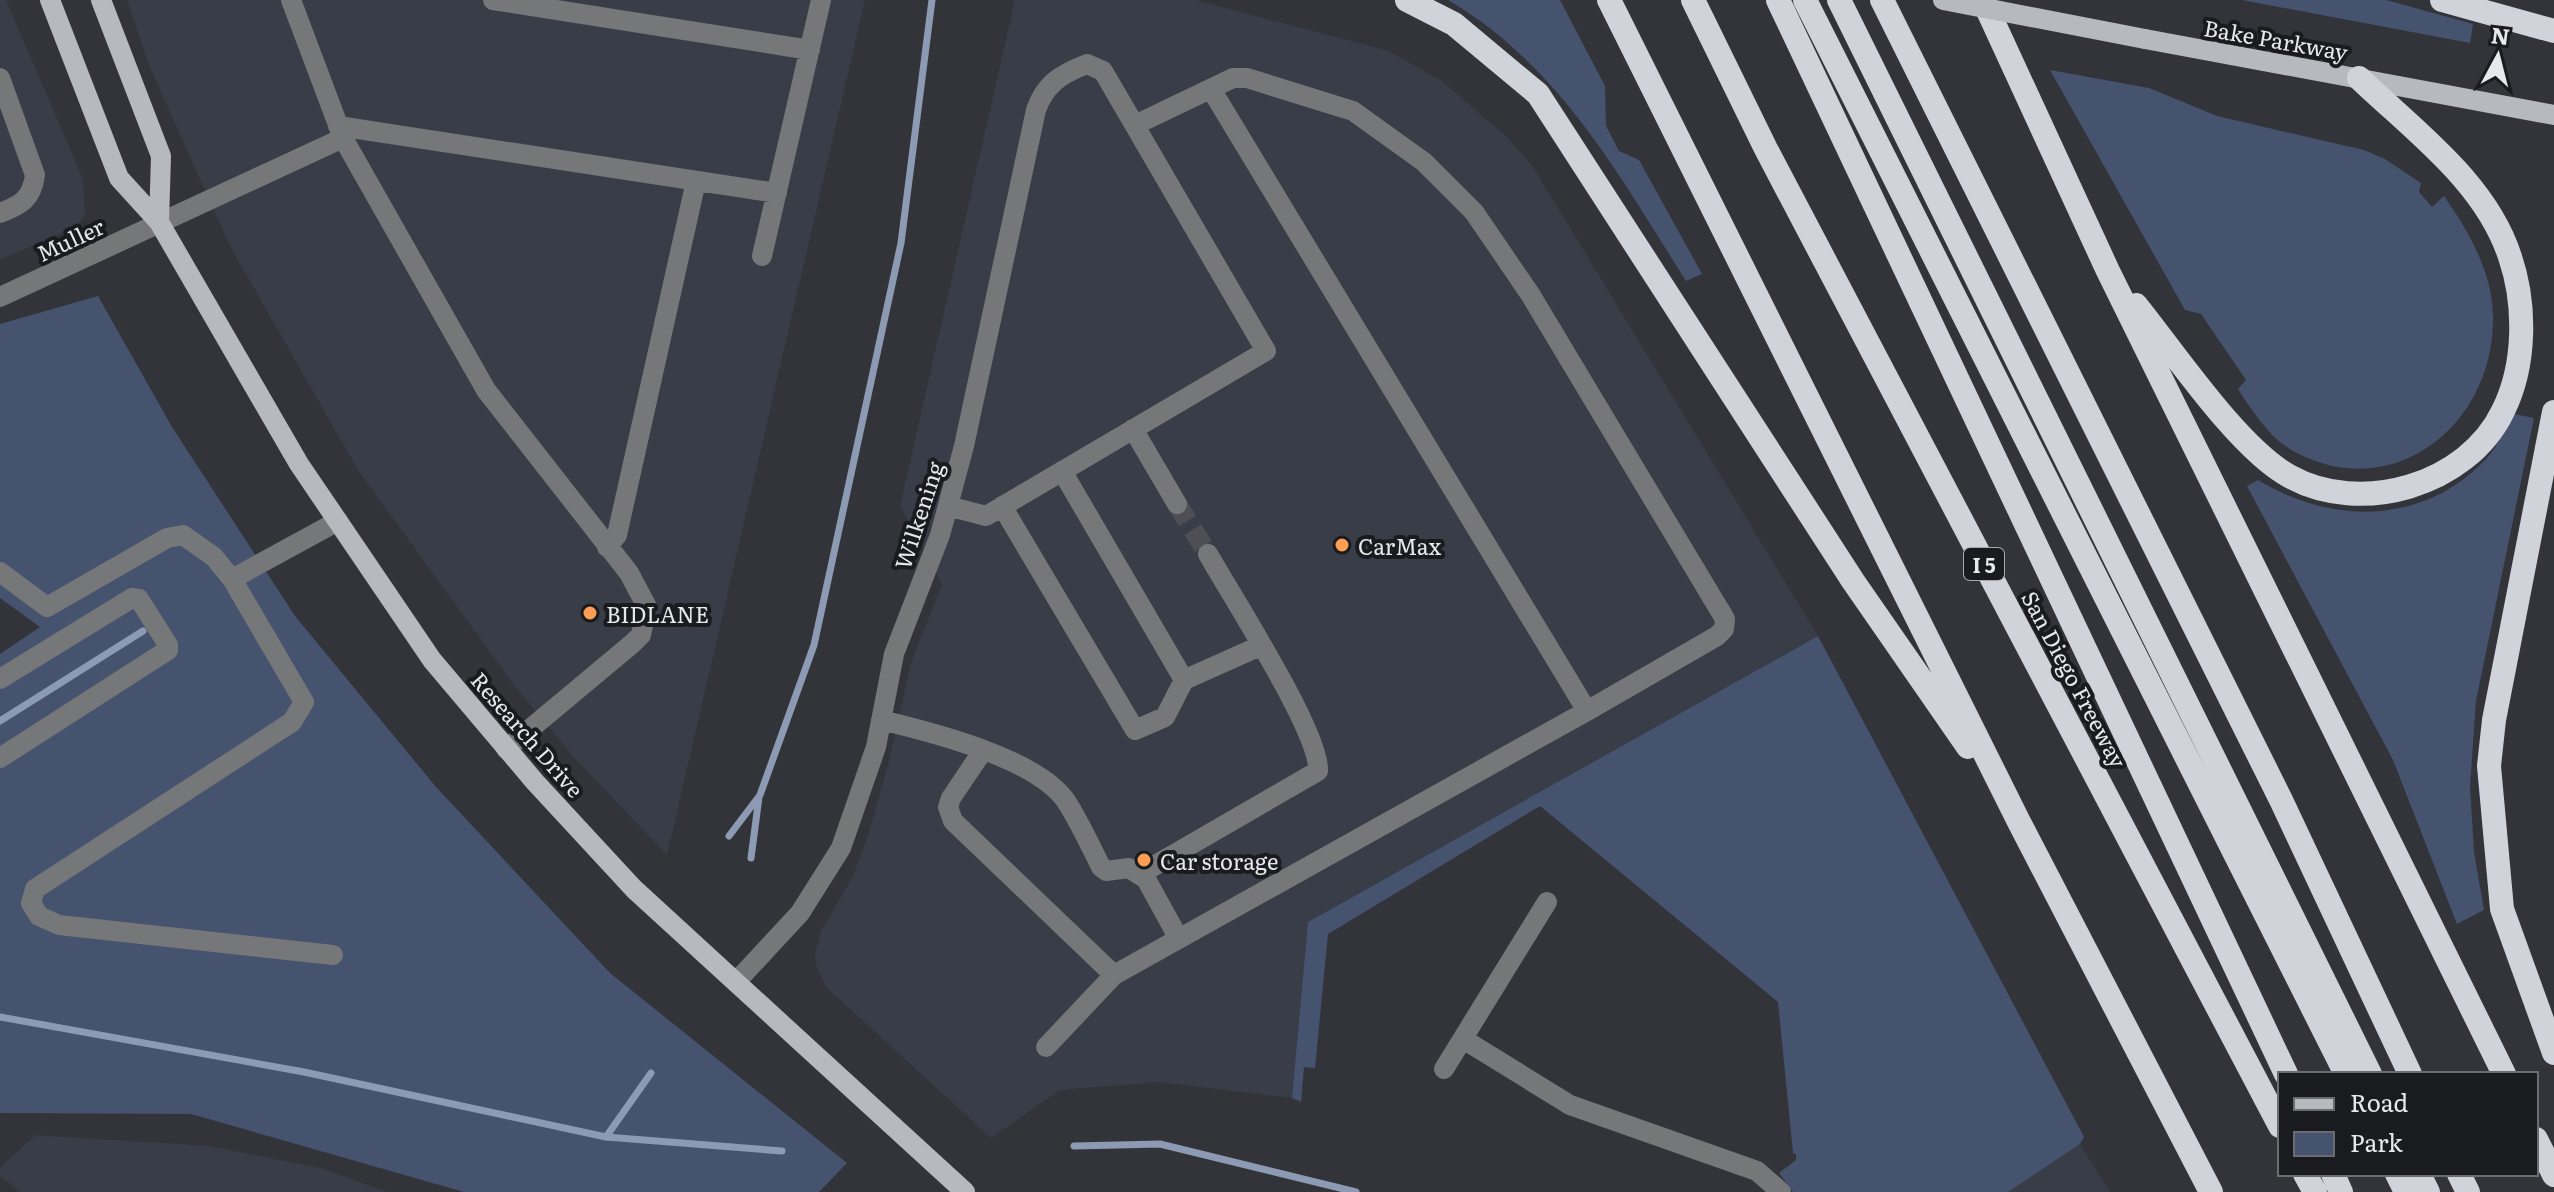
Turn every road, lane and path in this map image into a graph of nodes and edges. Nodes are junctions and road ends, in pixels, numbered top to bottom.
1 (50, 0) edge
2 (101, 0) edge
3 (291, 0) edge
4 (493, 0) edge
5 (821, 0) edge
6 (1407, 0) edge
7 (1609, 0) edge
8 (1693, 0) edge
9 (1778, 0) edge
10 (1805, 0) edge
11 (1839, 0) edge
12 (1882, 0) edge
13 (1943, 0) edge
14 (1983, 0) edge
15 (2442, 0) edge
16 (2554, 31) edge
17 (810, 50) junction
18 (0, 78) edge
19 (2359, 78) junction
20 (1211, 89) junction
21 (2554, 115) edge
22 (1135, 125) junction
23 (340, 132) junction
24 (696, 181) junction
25 (777, 193) junction
26 (0, 213) edge
27 (159, 222) junction
28 (762, 256) dead end
29 (2108, 271) junction
30 (0, 297) edge
31 (2554, 412) edge
32 (1133, 429) junction
33 (1062, 471) junction
34 (1177, 504) tunnel mouth
35 (948, 506) junction
36 (1002, 506) junction
37 (338, 521) junction
38 (607, 547) junction
39 (1208, 554) tunnel mouth
40 (0, 572) edge
41 (232, 579) junction
42 (1260, 646) junction
43 (0, 679) edge
44 (1184, 680) junction
45 (1587, 711) junction
46 (881, 720) junction
47 (506, 749) junction
48 (982, 752) junction
49 (0, 758) edge
50 (2019, 822) junction
51 (1140, 874) junction
52 (1547, 902) dead end
53 (1179, 939) junction
54 (333, 955) dead end
55 (1114, 975) junction
56 (736, 982) junction
57 (1463, 1039) junction
58 (1046, 1047) dead end
59 (2554, 1053) edge
60 (1444, 1069) dead end
61 (2285, 1072) edge
62 (2345, 1072) edge
63 (2369, 1072) edge
64 (2409, 1072) edge
65 (2503, 1072) edge
66 (2278, 1122) edge
67 (2538, 1143) edge
68 (2554, 1175) edge
69 (965, 1192) edge
70 (1781, 1192) edge
71 (2211, 1192) edge

1 - 27 main road, Research Drive
2 - 27 main road
3 - 23 lane
4 - 17 lane
5 - 17 lane
6 - 50 highway
7 - 50 highway
8 - 66 highway, San Diego Freeway / I 5
9 - 61 highway
10 - 62 highway
11 - 63 highway
12 - 64 highway
13 - 19 main road, Bake Parkway, bridge
14 - 29 highway
15 - 16 highway
17 - 25 lane
18 - 26 lane
19 - 21 main road, Bake Parkway
19 - 29 highway
20 - 22 lane
20 - 45 lane
20 - 45 lane
22 - 32 lane
22 - 35 lane, Wilkening
23 - 24 lane
23 - 27 lane, Muller
23 - 38 lane
24 - 25 lane
24 - 38 lane
25 - 28 lane
27 - 30 lane, Muller
27 - 37 main road, Research Drive
29 - 65 highway
31 - 59 highway
32 - 33 lane
32 - 34 lane
33 - 36 lane
33 - 44 lane
35 - 36 lane
35 - 46 lane, Wilkening
36 - 44 lane
37 - 41 lane
37 - 47 main road, Research Drive
38 - 47 lane
39 - 42 lane
40 - 41 lane
41 - 54 lane
42 - 44 lane
42 - 51 lane
43 - 49 lane
45 - 53 lane
46 - 48 lane
46 - 56 lane, Wilkening
47 - 56 main road, Research Drive
48 - 51 lane
48 - 55 lane
50 - 71 highway
51 - 53 lane
52 - 57 lane
53 - 55 lane
55 - 58 lane
56 - 69 main road, Research Drive
57 - 60 lane
57 - 70 lane
67 - 68 highway

